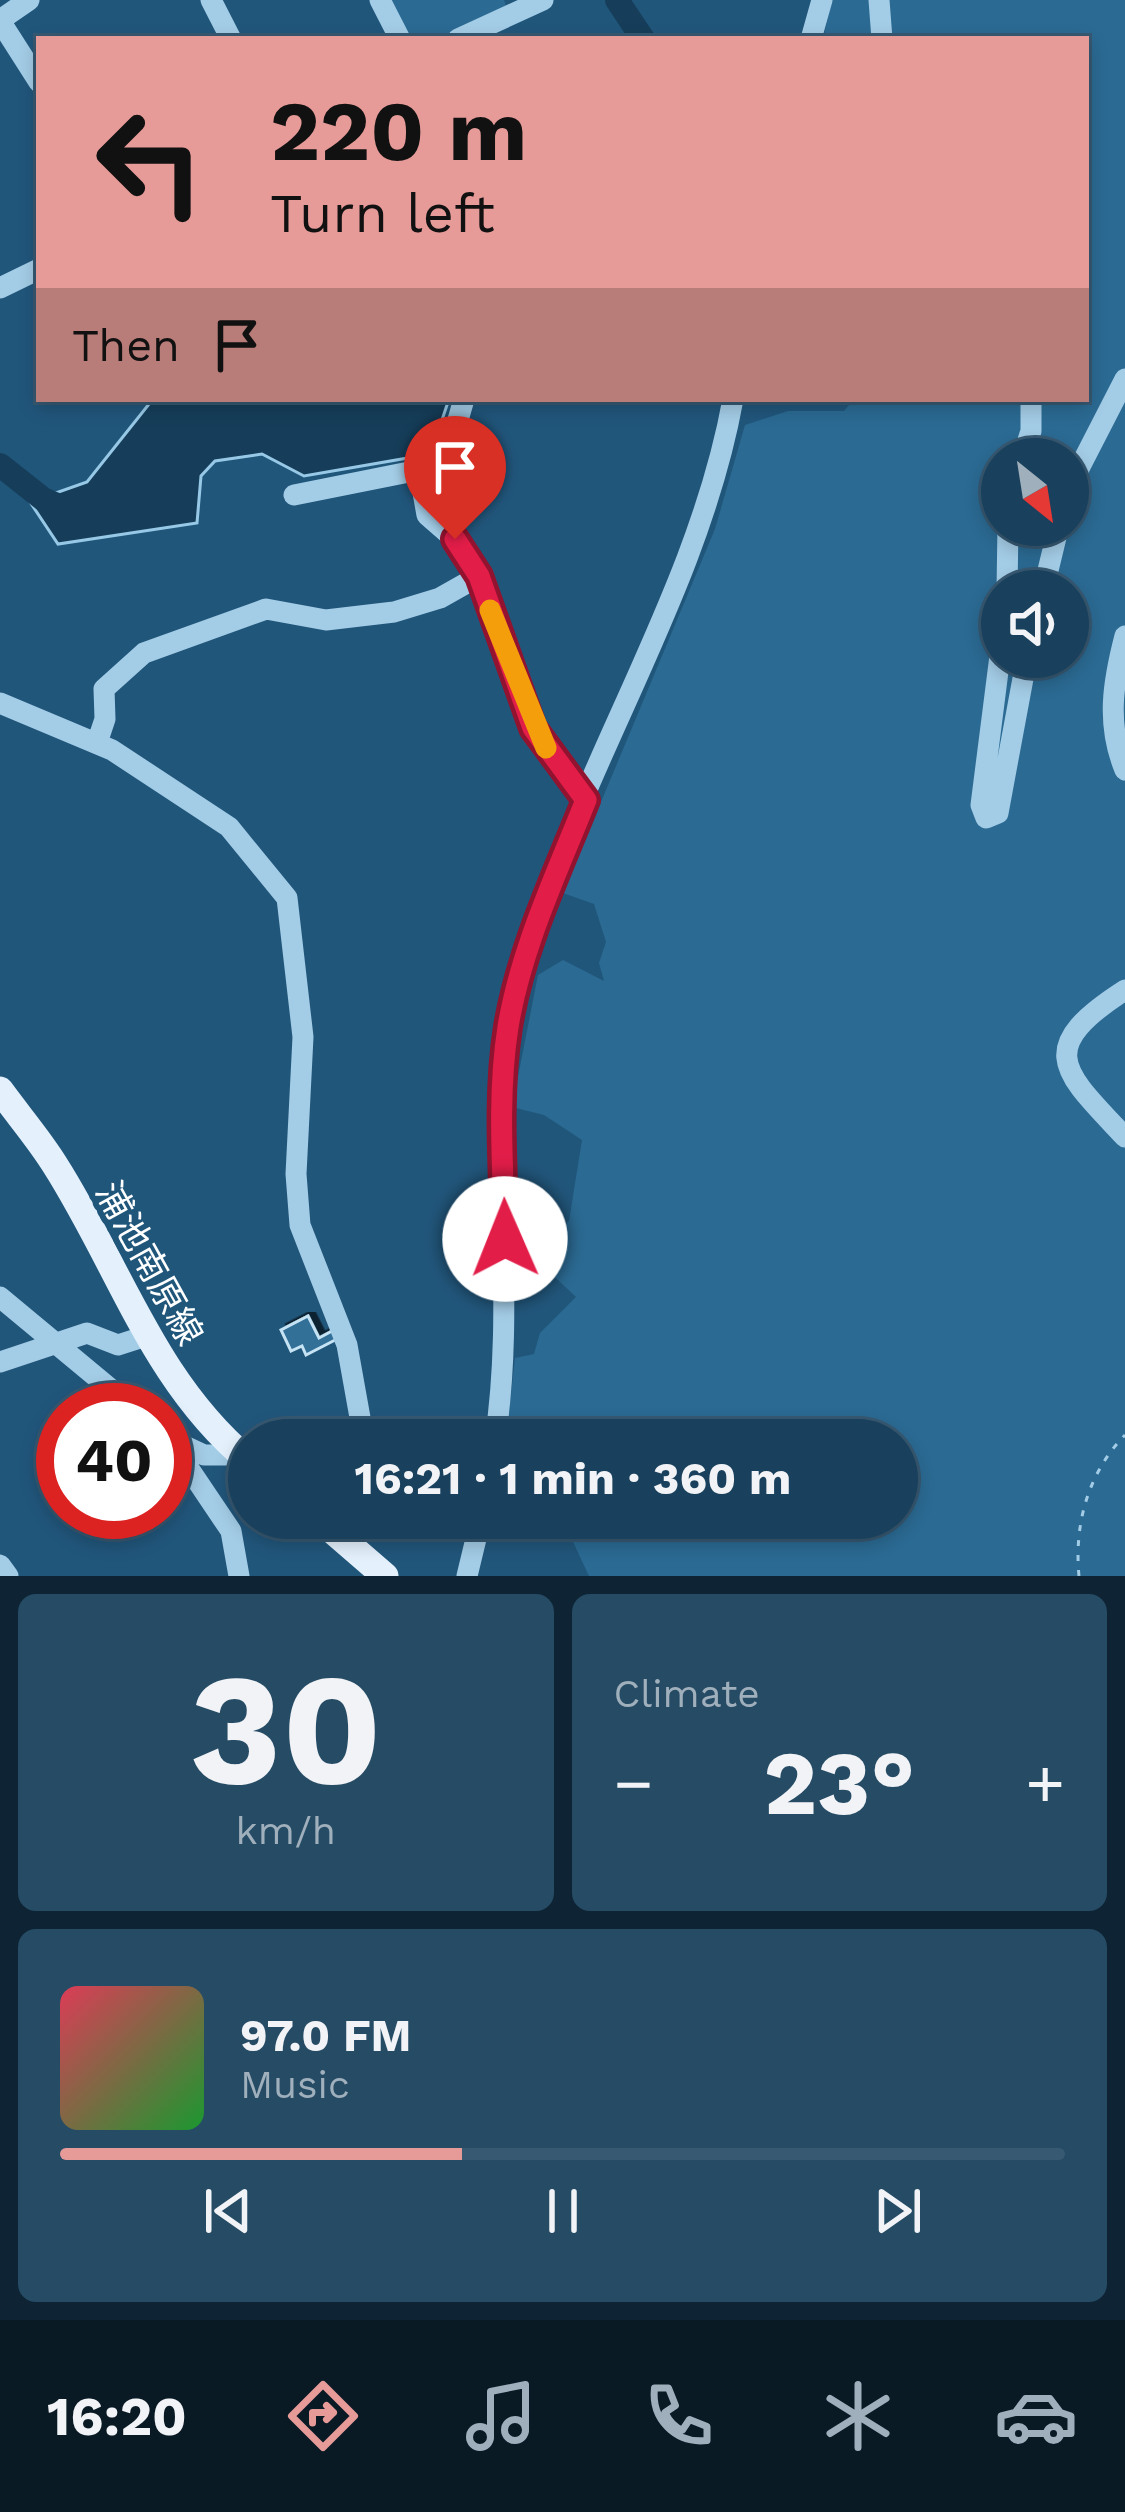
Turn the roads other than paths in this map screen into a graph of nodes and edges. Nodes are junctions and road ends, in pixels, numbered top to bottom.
1 (29, 0) edge
2 (211, 0) edge
3 (380, 0) edge
4 (544, 0) edge
5 (822, 0) edge
6 (879, 0) edge
7 (0, 21) edge
8 (229, 36) edge
9 (398, 36) edge
10 (465, 36) edge
11 (812, 36) edge
12 (882, 36) edge
13 (36, 77) edge
14 (36, 270) edge
15 (0, 288) edge
16 (1125, 379) edge
17 (463, 402) edge
18 (732, 402) edge
19 (1031, 402) edge
20 (1029, 438) edge
21 (1089, 449) edge
22 (419, 470) junction
23 (294, 495) dead end
24 (479, 576) junction
25 (1125, 636) edge
26 (997, 678) edge
27 (1023, 678) edge
28 (0, 703) edge
29 (97, 743) junction
30 (1125, 770) edge
31 (586, 800) junction
32 (1125, 991) edge
33 (0, 1090) edge
34 (1125, 1137) edge
35 (0, 1297) edge
36 (146, 1336) junction
37 (53, 1344) junction
38 (0, 1362) edge
39 (102, 1383) edge
40 (360, 1419) edge
41 (497, 1419) edge
42 (228, 1442) edge
43 (192, 1449) edge
44 (228, 1457) edge
45 (192, 1471) edge
46 (356, 1539) edge
47 (476, 1539) edge
48 (0, 1565) edge
49 (8, 1576) edge
50 (239, 1576) edge
51 (385, 1576) edge
52 (467, 1576) edge

1 - 7 street
2 - 8 street
3 - 9 street
4 - 10 street
5 - 11 street
6 - 12 street
7 - 13 street
14 - 15 street
16 - 21 street
17 - 22 street
18 - 31 street
19 - 20 street
22 - 23 street
22 - 24 street
24 - 29 street
24 - 31 street
25 - 30 street
26 - 27 street
28 - 29 street
29 - 40 street
31 - 41 street
32 - 34 street
33 - 36 main road, 浦池南原線
35 - 37 street
36 - 37 street
36 - 42 main road, 浦池南原線
37 - 38 street
37 - 39 street
43 - 44 street
45 - 50 street
46 - 51 main road
47 - 52 street
48 - 49 street

